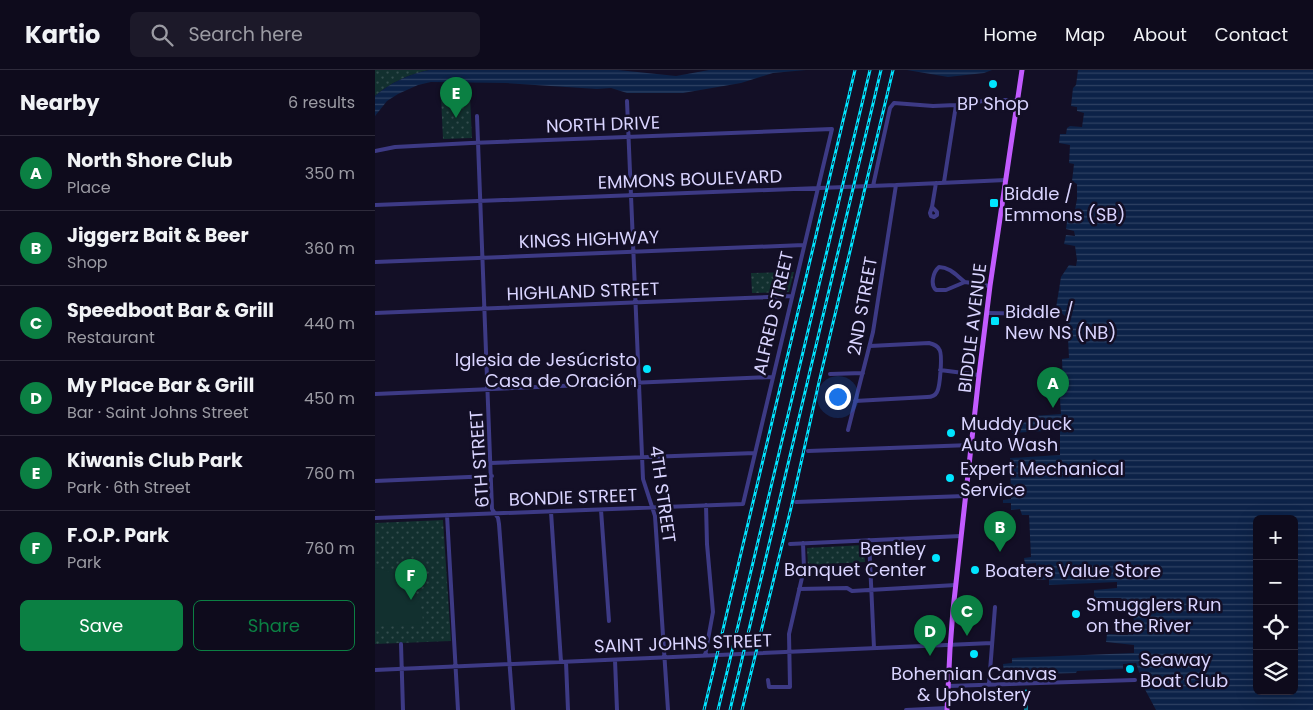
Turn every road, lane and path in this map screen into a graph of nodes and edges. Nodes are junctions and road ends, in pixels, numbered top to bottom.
1 (1022, 70) edge
2 (1019, 100) junction
3 (627, 101) dead end
4 (956, 105) junction
5 (477, 116) dead end
6 (832, 129) joint
7 (628, 137) junction
8 (477, 143) junction
9 (375, 151) edge
10 (1006, 180) junction
11 (944, 182) junction
12 (936, 183) junction
13 (895, 185) junction
14 (873, 186) junction
15 (817, 188) junction
16 (631, 195) junction
17 (480, 201) junction
18 (375, 205) edge
19 (932, 207) dead end
20 (804, 244) junction
21 (633, 252) junction
22 (482, 257) junction
23 (375, 262) edge
24 (965, 282) junction
25 (990, 286) junction
26 (791, 296) junction
27 (635, 302) junction
28 (484, 308) junction
29 (375, 313) edge
30 (987, 313) junction
31 (1039, 314) dead end
32 (870, 346) junction
33 (940, 370) junction
34 (863, 373) junction
35 (830, 374) dead end
36 (979, 375) junction
37 (773, 378) junction
38 (639, 383) junction
39 (488, 389) junction
40 (375, 394) edge
41 (855, 401) junction
42 (848, 430) dead end
43 (971, 445) junction
44 (808, 451) dead end
45 (755, 453) junction
46 (642, 458) junction
47 (491, 464) junction
48 (492, 476) junction
49 (375, 481) edge
50 (965, 496) junction
51 (796, 502) dead end
52 (743, 504) joint
53 (706, 505) junction
54 (653, 508) junction
55 (601, 510) junction
56 (551, 512) junction
57 (495, 513) junction
58 (447, 515) junction
59 (375, 518) edge
60 (961, 536) junction
61 (869, 540) junction
62 (790, 544) dead end
63 (803, 544) junction
64 (955, 585) junction
65 (799, 589) junction
66 (871, 589) junction
67 (995, 607) dead end
68 (609, 621) dead end
69 (992, 643) junction
70 (401, 644) dead end
71 (950, 645) junction
72 (874, 648) junction
73 (789, 652) junction
74 (705, 656) junction
75 (665, 657) junction
76 (615, 660) junction
77 (564, 662) junction
78 (509, 664) junction
79 (456, 667) junction
80 (402, 669) junction
81 (375, 670) edge
82 (768, 680) dead end
83 (1135, 680) dead end
84 (989, 684) junction
85 (948, 686) junction
86 (947, 709) edge
87 (403, 710) edge
88 (457, 710) edge
89 (513, 710) edge
90 (568, 710) edge
91 (617, 710) edge
92 (668, 710) edge
93 (906, 710) edge

1 - 2 main road, BIDDLE AVENUE
2 - 4 street
2 - 10 main road, BIDDLE AVENUE
3 - 7 street, 4TH STREET
4 - 11 street
4 - 14 street
5 - 8 street, 6TH STREET
6 - 7 street, NORTH DRIVE
6 - 15 street, ALFRED STREET
7 - 8 street, NORTH DRIVE
7 - 16 street, 4TH STREET
8 - 9 street, NORTH DRIVE
8 - 17 street, 6TH STREET
10 - 11 street, EMMONS BOULEVARD
10 - 25 main road, BIDDLE AVENUE
11 - 12 street, EMMONS BOULEVARD
12 - 13 street, EMMONS BOULEVARD
12 - 19 street
13 - 14 street, EMMONS BOULEVARD
13 - 32 street, 2ND STREET
14 - 15 street, EMMONS BOULEVARD
15 - 16 street, EMMONS BOULEVARD
15 - 20 street, ALFRED STREET
16 - 17 street, EMMONS BOULEVARD
16 - 21 street, 4TH STREET
17 - 18 street, EMMONS BOULEVARD
17 - 22 street, 6TH STREET
20 - 21 street, KINGS HIGHWAY
20 - 26 street, ALFRED STREET
21 - 22 street, KINGS HIGHWAY
21 - 27 street, 4TH STREET
22 - 23 street, KINGS HIGHWAY
22 - 28 street, 6TH STREET
24 - 24 street
24 - 25 street
25 - 30 main road, BIDDLE AVENUE
26 - 27 street, HIGHLAND STREET
26 - 37 street, ALFRED STREET
27 - 28 street, HIGHLAND STREET
27 - 38 street, 4TH STREET
28 - 29 street, HIGHLAND STREET
28 - 39 street, 6TH STREET
30 - 31 street
30 - 36 main road, BIDDLE AVENUE
32 - 33 street
32 - 34 street, 2ND STREET
33 - 36 street
33 - 41 street
34 - 35 street
34 - 41 street, 2ND STREET
36 - 43 main road, BIDDLE AVENUE
37 - 38 street
37 - 45 street, ALFRED STREET
38 - 39 street
38 - 46 street, 4TH STREET
39 - 40 street
39 - 47 street, 6TH STREET
41 - 42 street, 2ND STREET
43 - 44 street
43 - 50 main road, BIDDLE AVENUE
45 - 46 street
45 - 52 street, ALFRED STREET
46 - 47 street
46 - 54 street, 4TH STREET
47 - 48 street, 6TH STREET
48 - 49 street
48 - 57 street, 6TH STREET
50 - 51 street
50 - 60 main road, BIDDLE AVENUE
52 - 53 street, BONDIE STREET
53 - 54 street, BONDIE STREET
53 - 74 street
54 - 55 street, BONDIE STREET
54 - 75 street, 4TH STREET
55 - 56 street, BONDIE STREET
55 - 68 street
56 - 57 street, BONDIE STREET
56 - 77 street
57 - 58 street, BONDIE STREET
57 - 78 street, 6TH STREET
58 - 59 street, BONDIE STREET
58 - 79 street
60 - 61 street
60 - 64 main road, BIDDLE AVENUE
61 - 63 street
61 - 66 street
62 - 63 street
63 - 65 street
64 - 66 street
64 - 71 main road, BIDDLE AVENUE
65 - 66 street
65 - 73 street
66 - 72 street
67 - 69 street
69 - 71 street, SAINT JOHNS STREET
69 - 84 street
70 - 80 street
71 - 72 street, SAINT JOHNS STREET
71 - 85 main road, BIDDLE AVENUE
72 - 73 street, SAINT JOHNS STREET
73 - 74 street, SAINT JOHNS STREET
73 - 82 street
74 - 75 street, SAINT JOHNS STREET
75 - 76 street, SAINT JOHNS STREET
75 - 92 street, 4TH STREET
76 - 77 street, SAINT JOHNS STREET
76 - 91 street
77 - 78 street, SAINT JOHNS STREET
77 - 90 street
78 - 79 street, SAINT JOHNS STREET
78 - 89 street, 6TH STREET
79 - 80 street, SAINT JOHNS STREET
79 - 88 street
80 - 81 street, SAINT JOHNS STREET
80 - 87 street
83 - 84 street
84 - 85 street
85 - 86 main road, BIDDLE AVENUE
86 - 93 street

